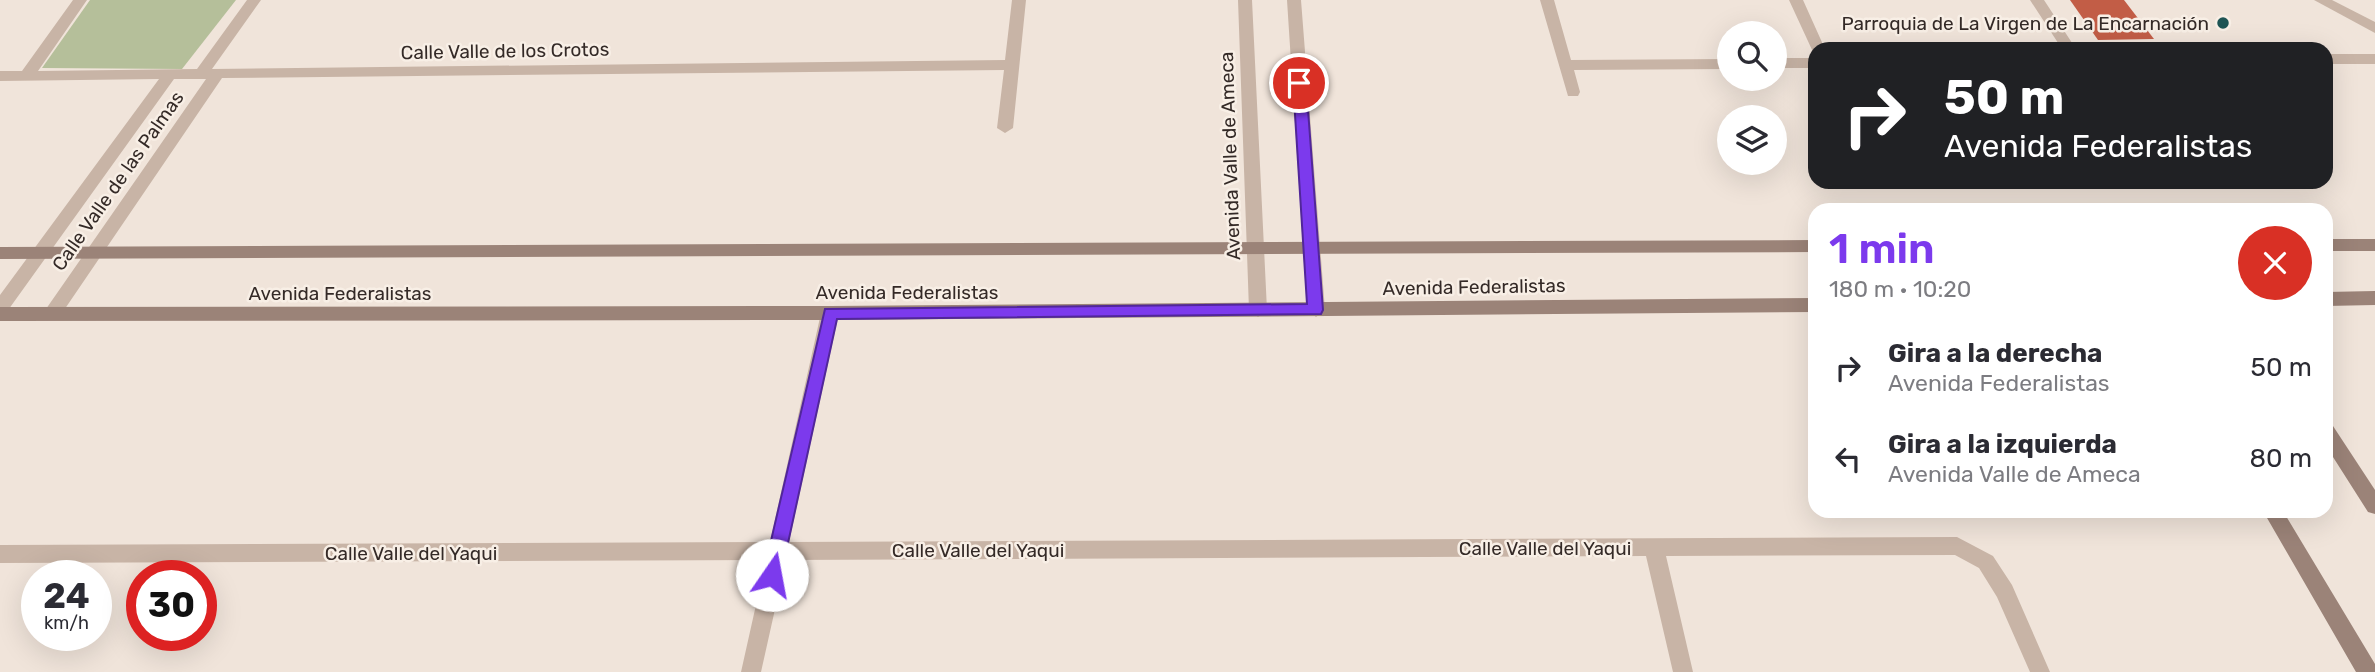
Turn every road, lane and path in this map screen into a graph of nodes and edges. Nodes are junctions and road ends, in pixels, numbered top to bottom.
1 (80, 0) edge
2 (254, 0) edge
3 (1019, 0) edge
4 (1245, 0) edge
5 (1294, 0) edge
6 (1547, 0) edge
7 (1796, 0) edge
8 (2037, 0) edge
9 (2321, 0) edge
10 (2375, 28) edge
11 (1815, 42) edge
12 (2064, 42) edge
13 (2333, 59) edge
14 (2374, 60) edge
15 (1787, 63) edge
16 (1808, 63) edge
17 (1717, 64) edge
18 (1011, 65) junction
19 (1566, 65) junction
20 (171, 73) junction
21 (219, 73) junction
22 (201, 74) junction
23 (27, 75) junction
24 (0, 76) edge
25 (1573, 92) dead end
26 (1005, 128) dead end
27 (2333, 245) edge
28 (2375, 245) edge
29 (1808, 246) edge
30 (1254, 248) junction
31 (1311, 248) junction
32 (95, 251) junction
33 (0, 253) edge
34 (41, 253) junction
35 (2375, 298) edge
36 (2333, 299) edge
37 (1808, 304) edge
38 (0, 308) edge
39 (1258, 310) junction
40 (1316, 310) junction
41 (830, 313) junction
42 (0, 314) edge
43 (52, 314) junction
44 (2333, 442) edge
45 (2375, 506) edge
46 (2277, 518) edge
47 (1654, 547) junction
48 (777, 551) junction
49 (0, 554) edge
50 (751, 672) edge
51 (1683, 672) edge
52 (2040, 672) edge
53 (2368, 672) edge

1 - 23 street
2 - 22 street, Calle Valle de las Palmas
3 - 18 street
4 - 30 street, Avenida Valle de Ameca
5 - 31 street
6 - 19 street
7 - 11 street
8 - 12 street
9 - 10 street
13 - 14 street
15 - 16 street
17 - 19 street
18 - 21 street, Calle Valle de los Crotos
18 - 26 street
19 - 25 street
20 - 22 street, Calle Valle de los Crotos
20 - 23 street, Calle Valle de los Crotos
20 - 34 street, Calle Valle de las Palmas
21 - 22 street, Calle Valle de los Crotos
21 - 32 street, Calle Valle de las Palmas
23 - 24 street, Calle Valle de los Crotos
27 - 28 street
29 - 31 street, Avenida Federalistas
30 - 31 street, Avenida Federalistas
30 - 32 street, Avenida Federalistas
30 - 39 street, Avenida Valle de Ameca
31 - 40 street
32 - 34 street, Avenida Federalistas
32 - 43 street, Calle Valle de las Palmas
33 - 34 street, Avenida Federalistas
34 - 38 street, Calle Valle de las Palmas
35 - 36 street
37 - 40 street, Avenida Federalistas
39 - 40 street, Avenida Federalistas
39 - 41 street, Avenida Federalistas
41 - 43 street, Avenida Federalistas
41 - 48 street
42 - 43 street, Avenida Federalistas
44 - 45 street
46 - 53 street
47 - 48 street, Calle Valle del Yaqui
47 - 51 street
47 - 52 street, Calle Valle del Yaqui
48 - 49 street, Calle Valle del Yaqui
48 - 50 street

